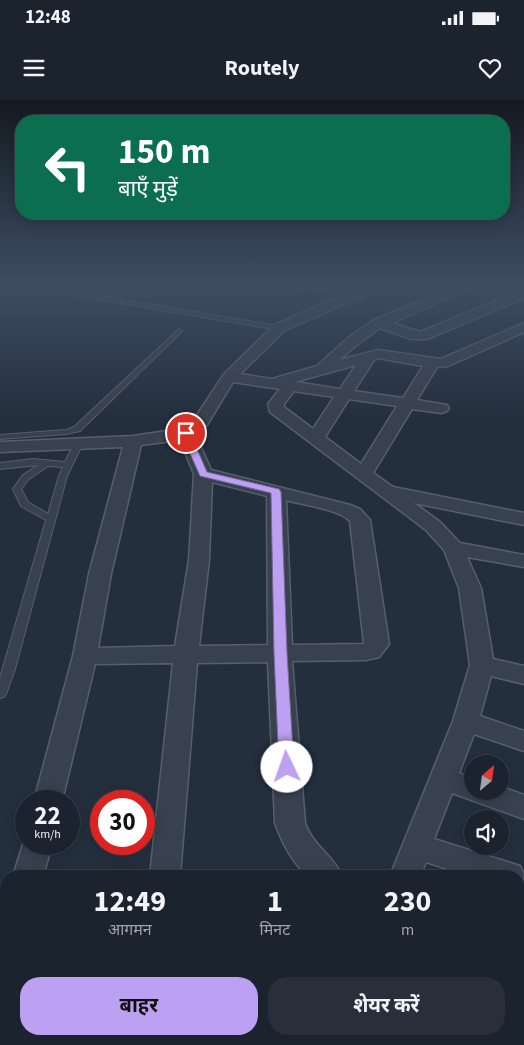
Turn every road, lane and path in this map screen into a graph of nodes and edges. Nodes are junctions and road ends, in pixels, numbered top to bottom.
1 (279, 328) edge
2 (371, 328) edge
3 (393, 328) edge
4 (441, 328) edge
5 (524, 328) edge
6 (179, 331) dead end
7 (368, 357) junction
8 (432, 363) junction
9 (320, 370) junction
10 (239, 379) junction
11 (282, 384) junction
12 (346, 394) junction
13 (407, 403) junction
14 (441, 408) dead end
15 (186, 433) junction
16 (0, 437) edge
17 (316, 438) junction
18 (133, 441) junction
19 (78, 443) junction
20 (0, 447) edge
21 (47, 463) junction
22 (68, 465) junction
23 (0, 466) edge
24 (203, 474) junction
25 (364, 474) junction
26 (276, 492) junction
27 (388, 492) junction
28 (51, 519) junction
29 (524, 519) edge
30 (453, 548) junction
31 (524, 561) edge
32 (280, 653) junction
33 (186, 654) junction
34 (85, 656) junction
35 (482, 665) junction
36 (524, 675) edge
37 (0, 694) edge
38 (466, 722) junction
39 (524, 741) edge
40 (444, 779) junction
41 (464, 786) edge
42 (51, 790) edge
43 (505, 800) edge
44 (524, 807) edge
45 (417, 846) junction
46 (34, 855) edge
47 (30, 870) edge
48 (166, 870) edge
49 (321, 870) edge
50 (407, 870) edge
51 (491, 870) edge

1 - 10 street
2 - 9 street
3 - 4 street
5 - 8 street
6 - 16 lane
7 - 8 street
7 - 9 street
7 - 12 street
8 - 13 street
9 - 11 street
10 - 11 street
10 - 15 street
11 - 12 street
11 - 17 street
12 - 13 street
12 - 17 street
13 - 14 street
13 - 25 street
15 - 18 street
15 - 24 street
17 - 25 street
18 - 19 street
18 - 34 street
19 - 20 street
19 - 22 lane
21 - 22 lane
21 - 23 lane
21 - 28 lane
22 - 28 lane
24 - 26 street
24 - 33 street
25 - 27 street
26 - 32 street
26 - 32 street
27 - 29 street
27 - 30 street
28 - 37 lane
30 - 31 street
30 - 35 street
32 - 33 street
32 - 49 street
33 - 34 street
33 - 48 street
34 - 42 street
35 - 36 street
35 - 38 street
38 - 39 street
38 - 40 street
40 - 41 street
40 - 45 street
43 - 44 street
45 - 50 street
45 - 51 street
46 - 47 street

